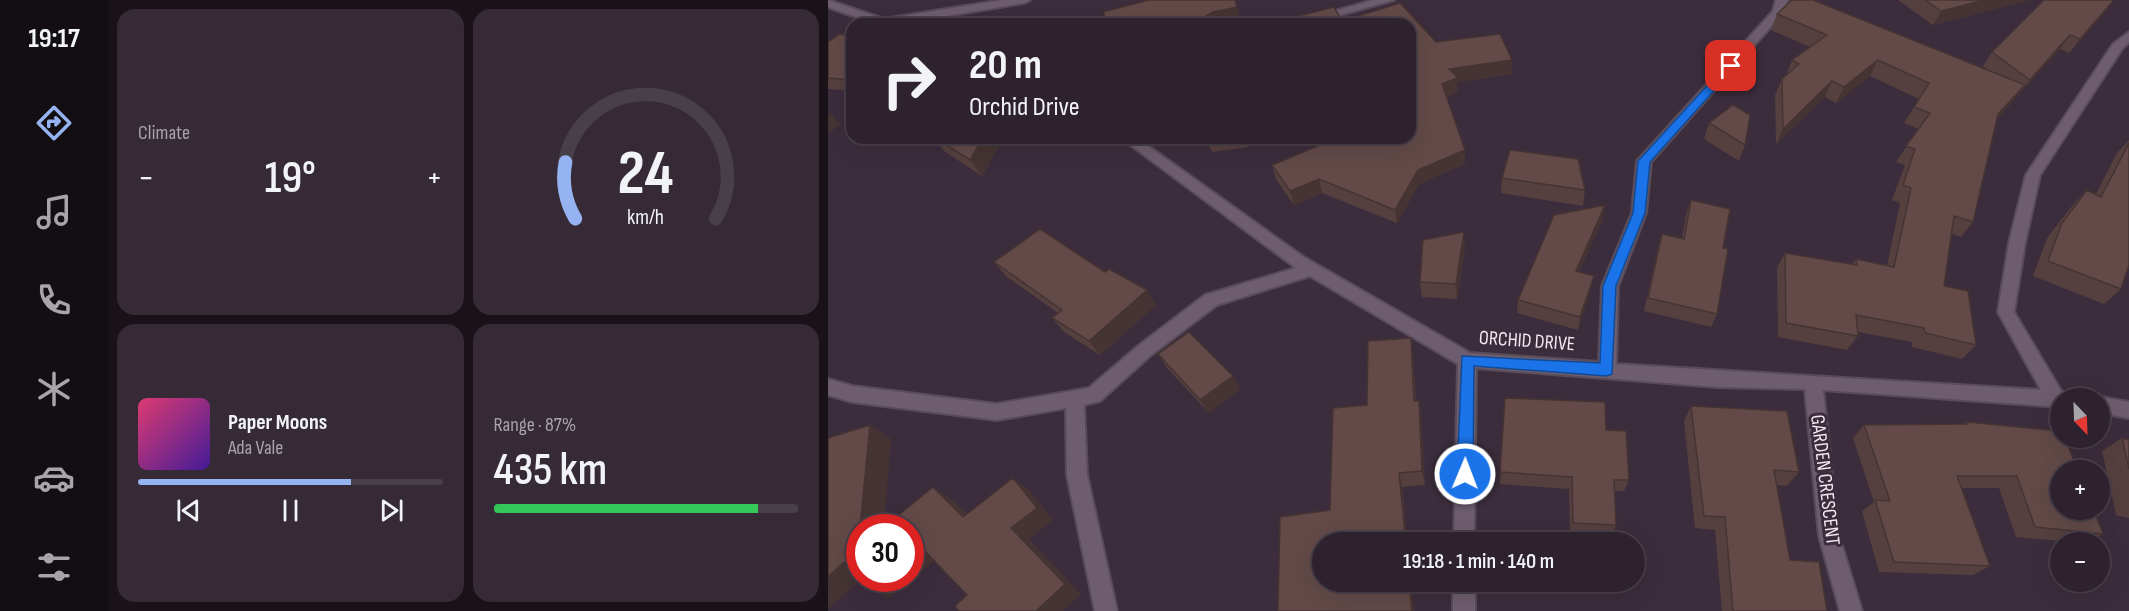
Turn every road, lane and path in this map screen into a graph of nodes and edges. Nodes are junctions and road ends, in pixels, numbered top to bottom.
1 (1024, 0) edge
2 (1388, 0) edge
3 (1782, 0) edge
4 (828, 3) edge
5 (871, 18) edge
6 (915, 18) edge
7 (1318, 18) edge
8 (2129, 36) edge
9 (1136, 144) edge
10 (1311, 269) junction
11 (1467, 360) junction
12 (1607, 370) junction
13 (1813, 382) junction
14 (828, 387) edge
15 (2052, 388) edge
16 (2050, 397) edge
17 (1075, 398) junction
18 (2110, 407) edge
19 (2129, 410) edge
20 (1464, 532) edge
21 (1464, 592) edge
22 (1106, 611) edge
23 (1464, 611) edge
24 (1851, 611) edge

1 - 6 street
2 - 7 street
3 - 12 street
4 - 5 street
8 - 15 street
9 - 10 street, ORCHID DRIVE
10 - 11 street, ORCHID DRIVE
10 - 17 street
11 - 12 street, ORCHID DRIVE
11 - 20 street
12 - 13 street, ORCHID DRIVE
13 - 16 street, ORCHID DRIVE
13 - 24 street, GARDEN CRESCENT
14 - 17 street
17 - 22 street
18 - 19 street
21 - 23 street

